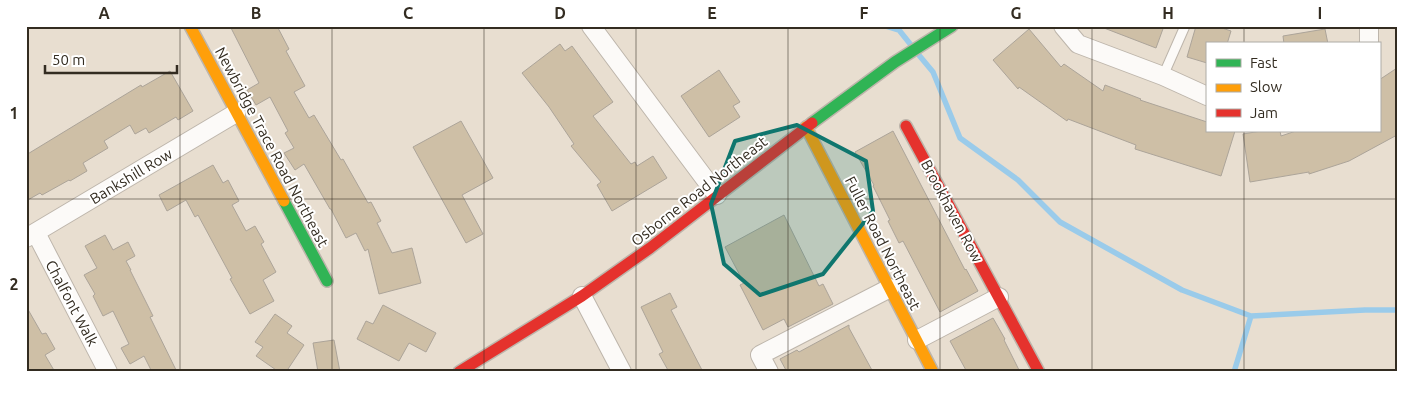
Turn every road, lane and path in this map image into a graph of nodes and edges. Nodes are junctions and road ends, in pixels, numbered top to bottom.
1 (190, 26) edge
2 (591, 26) edge
3 (952, 26) edge
4 (1063, 26) edge
5 (1185, 26) edge
6 (1369, 26) edge
7 (1369, 42) edge
8 (1163, 76) junction
9 (1206, 96) edge
10 (236, 112) junction
11 (906, 126) dead end
12 (806, 127) junction
13 (717, 195) junction
14 (31, 236) edge
15 (327, 281) dead end
16 (890, 288) junction
17 (582, 296) junction
18 (999, 297) junction
19 (917, 340) junction
20 (108, 372) edge
21 (459, 372) edge
22 (622, 372) edge
23 (769, 372) edge
24 (933, 372) edge
25 (1039, 372) edge

1 - 10 street, Newbridge Trace Road Northeast
2 - 13 street
3 - 12 street, Osborne Road Northeast
4 - 8 street
5 - 8 lane
6 - 7 street
8 - 9 street
10 - 14 street, Bankshill Row
10 - 15 street, Newbridge Trace Road Northeast
11 - 18 street, Brookhaven Row
12 - 13 street, Osborne Road Northeast
12 - 16 street, Fuller Road Northeast
13 - 17 street, Osborne Road Northeast
14 - 20 street, Chalfont Walk
16 - 19 street, Fuller Road Northeast
16 - 23 street
17 - 21 street, Osborne Road Northeast
17 - 22 street
18 - 19 street
18 - 25 street, Brookhaven Row
19 - 24 street, Fuller Road Northeast

